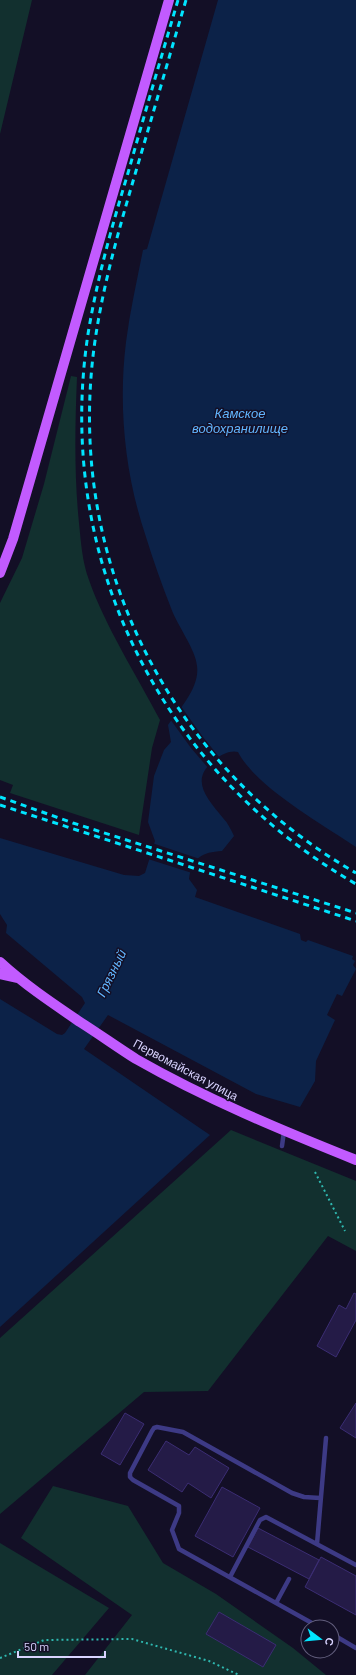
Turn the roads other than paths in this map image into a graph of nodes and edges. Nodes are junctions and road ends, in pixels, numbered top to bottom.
1 (169, 0) edge
2 (0, 573) edge
3 (0, 962) edge
4 (0, 974) edge
5 (17, 978) junction
6 (284, 1131) junction
7 (282, 1146) dead end
8 (356, 1160) edge
9 (326, 1438) dead end
10 (320, 1498) junction
11 (317, 1544) junction
12 (356, 1565) edge
13 (230, 1577) junction
14 (289, 1579) dead end
15 (276, 1603) junction
16 (305, 1619) edge
17 (340, 1639) edge
18 (356, 1648) edge

1 - 2 main road
3 - 5 main road, Первомайская улица
4 - 5 main road, Первомайская улица
5 - 6 main road, Первомайская улица
6 - 7 lane
6 - 8 main road, Первомайская улица
9 - 10 lane
10 - 11 lane
10 - 13 lane
11 - 12 lane
11 - 13 lane
13 - 15 lane
14 - 15 lane
15 - 16 lane
17 - 18 lane

